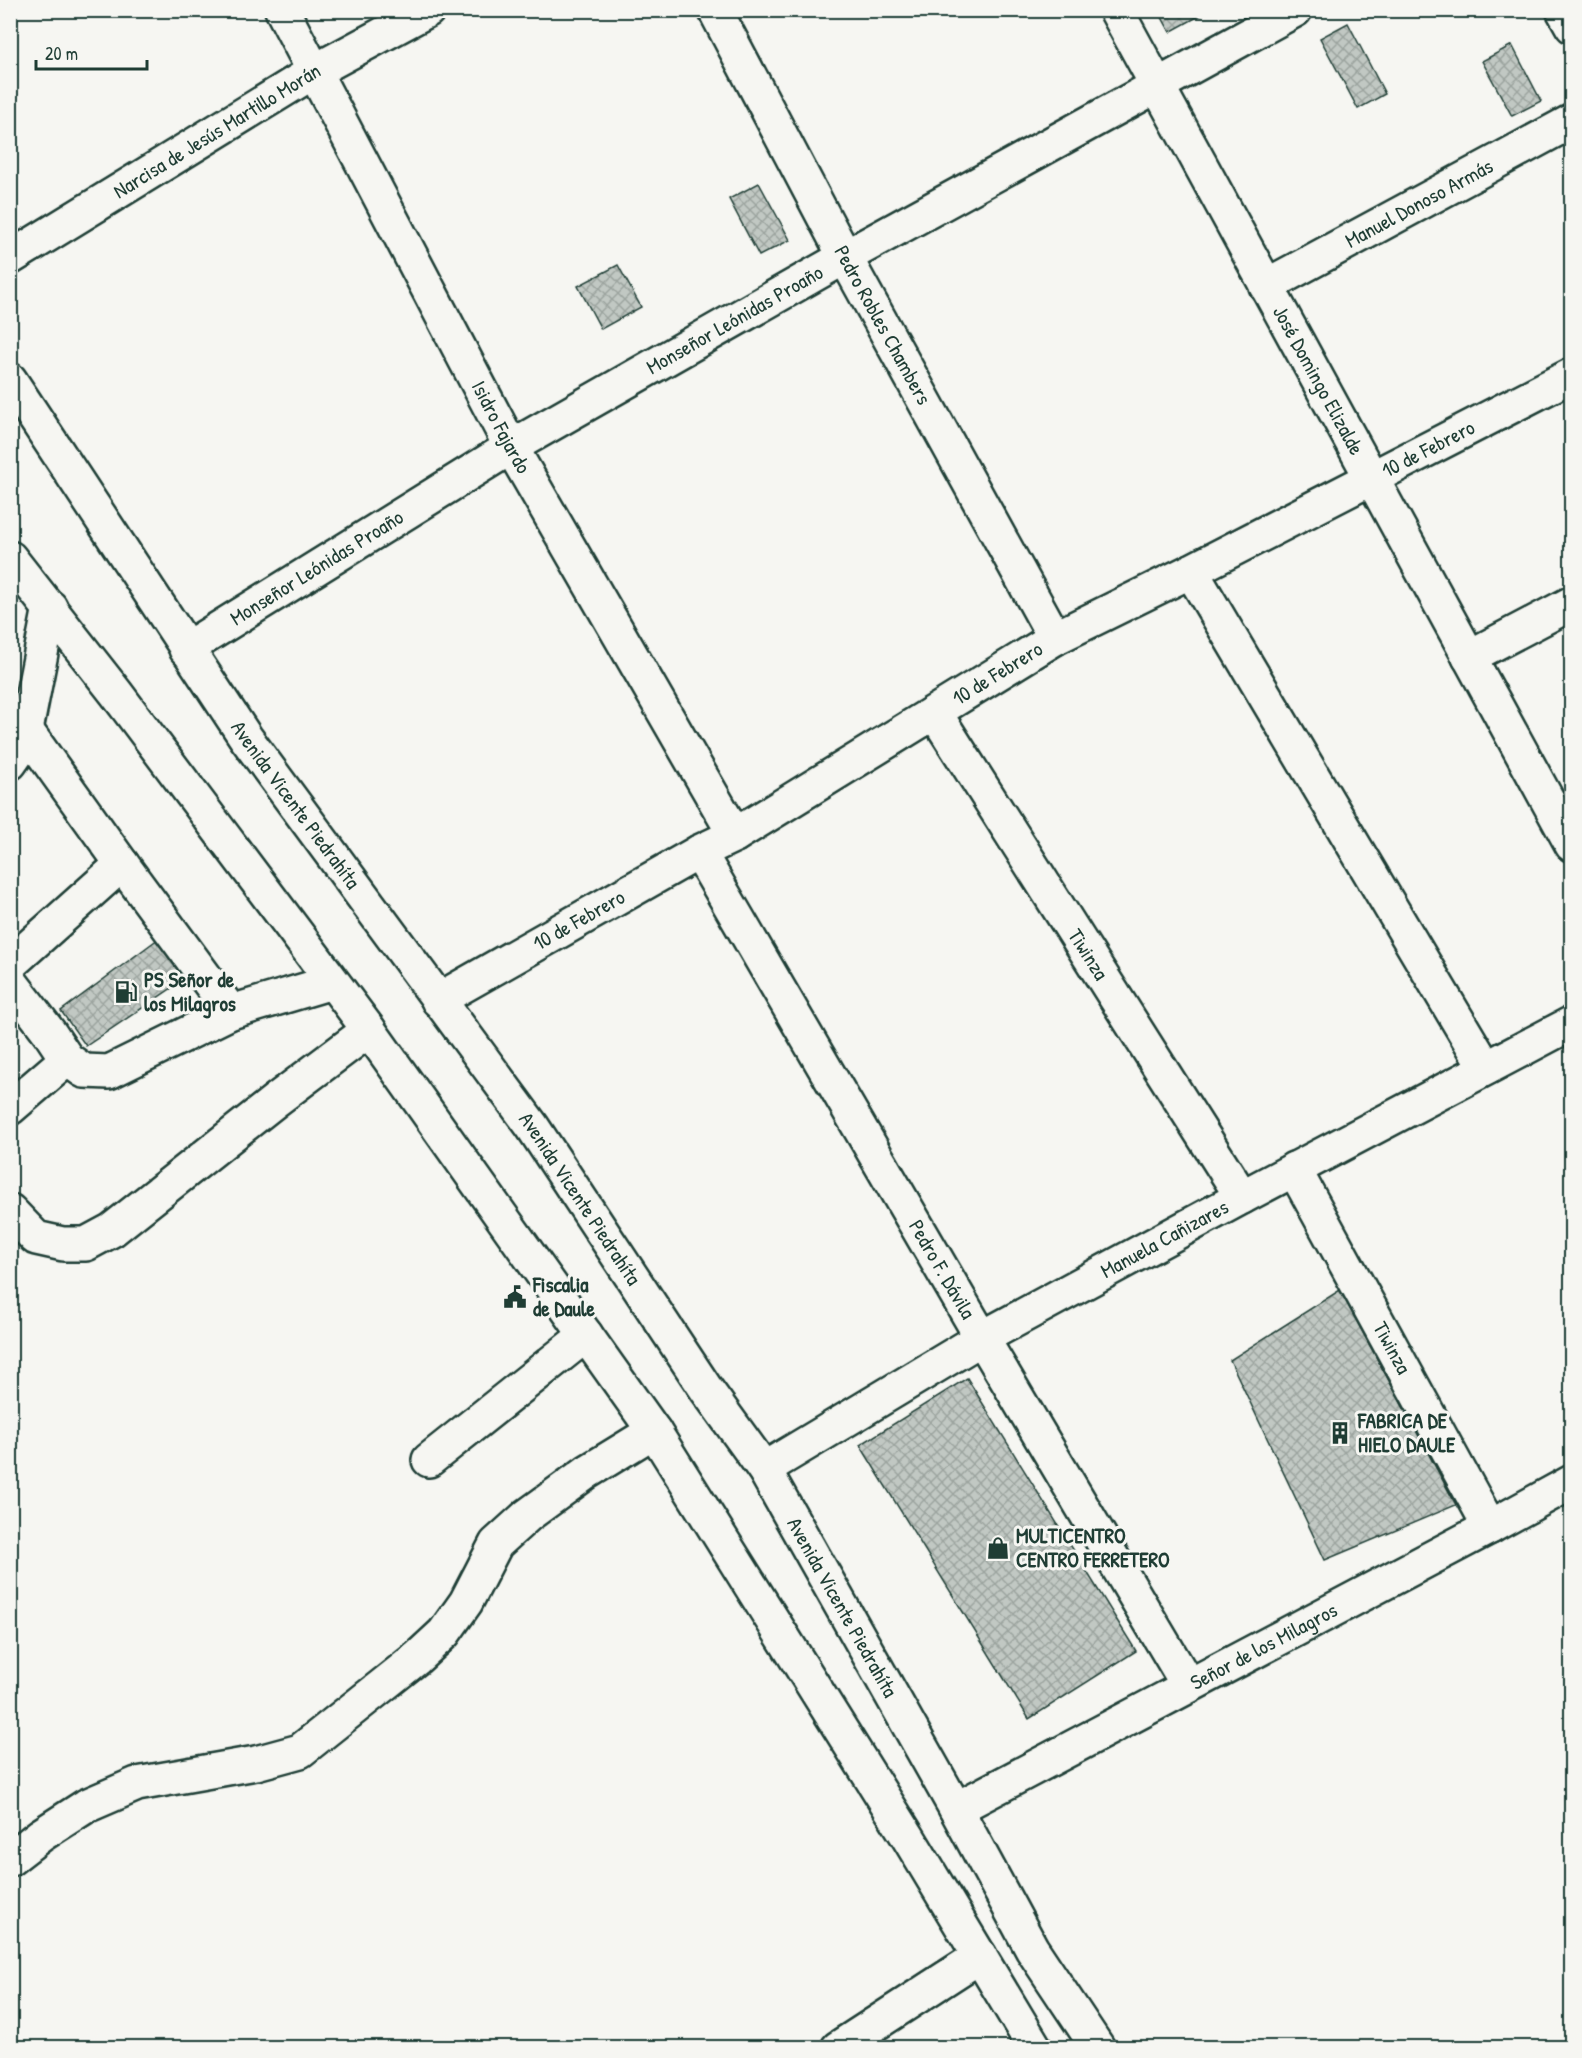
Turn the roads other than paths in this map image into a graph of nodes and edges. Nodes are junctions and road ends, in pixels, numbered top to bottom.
1 (282, 10) edge
2 (428, 10) edge
3 (716, 10) edge
4 (1116, 10) edge
5 (1295, 10) edge
6 (1563, 10) edge
7 (1572, 26) edge
8 (313, 72) junction
9 (1157, 86) junction
10 (1572, 121) edge
11 (845, 257) junction
12 (10, 258) edge
13 (1266, 286) junction
14 (1572, 375) edge
15 (10, 380) edge
16 (511, 447) junction
17 (1371, 478) junction
18 (10, 558) edge
19 (1191, 571) junction
20 (1572, 603) edge
21 (50, 607) junction
22 (1055, 638) junction
23 (186, 649) junction
24 (1469, 657) junction
25 (935, 713) junction
26 (26, 730) junction
27 (10, 764) edge
28 (1563, 808) edge
29 (735, 835) junction
30 (1572, 845) edge
31 (699, 852) junction
32 (122, 864) junction
33 (10, 964) edge
34 (10, 981) edge
35 (333, 982) junction
36 (438, 1000) junction
37 (231, 1012) junction
38 (369, 1030) junction
39 (1568, 1035) edge
40 (67, 1059) junction
41 (1486, 1068) junction
42 (10, 1108) edge
43 (1294, 1169) junction
44 (1242, 1197) junction
45 (10, 1211) edge
46 (586, 1335) junction
47 (982, 1338) junction
48 (654, 1431) junction
49 (429, 1460) dead end
50 (764, 1469) junction
51 (1572, 1482) edge
52 (1490, 1527) junction
53 (1188, 1685) junction
54 (956, 1809) junction
55 (10, 1859) edge
56 (980, 1956) junction
57 (838, 2048) edge
58 (1035, 2048) edge
59 (1098, 2048) edge

1 - 8 street, Isidro Fajardo
2 - 8 street, Narcisa de Jesús Martillo Morán
3 - 11 street, Pedro Robles Chambers
4 - 9 street, José Domingo Elizalde
5 - 9 street, Monseñor Leónidas Proaño
6 - 7 street
8 - 12 street, Narcisa de Jesús Martillo Morán
8 - 16 street, Isidro Fajardo
9 - 11 street, Monseñor Leónidas Proaño
9 - 13 street, José Domingo Elizalde
10 - 13 street, Manuel Donoso Armás
11 - 16 street, Monseñor Leónidas Proaño
11 - 22 street, Pedro Robles Chambers
13 - 17 street, José Domingo Elizalde
14 - 17 street, 10 de Febrero
15 - 23 street, Avenida Vicente Piedrahíta
16 - 23 street, Monseñor Leónidas Proaño
16 - 29 street, Isidro Fajardo
17 - 19 street, 10 de Febrero
17 - 24 street, José Domingo Elizalde
18 - 21 street
19 - 22 street, 10 de Febrero
19 - 41 street
20 - 24 street
21 - 26 street
21 - 35 street
22 - 25 street, 10 de Febrero
23 - 36 street, Avenida Vicente Piedrahíta
24 - 28 street, José Domingo Elizalde
25 - 29 street, 10 de Febrero
25 - 44 street, Tiwinza
26 - 27 street
26 - 32 street
28 - 30 street, José Domingo Elizalde
29 - 31 street, 10 de Febrero
31 - 36 street, 10 de Febrero
31 - 47 street, Pedro F. Dávila
32 - 33 street
32 - 37 street
34 - 40 street
35 - 37 street
35 - 38 street
36 - 50 street, Avenida Vicente Piedrahíta
37 - 40 street
38 - 45 street
38 - 46 street
39 - 41 street, Manuela Cañizares
40 - 42 street
41 - 43 street, Manuela Cañizares
43 - 44 street, Manuela Cañizares
43 - 52 street, Tiwinza
44 - 47 street, Manuela Cañizares
46 - 48 street
46 - 49 street
47 - 50 street, Manuela Cañizares
47 - 53 street, Pedro F. Dávila
48 - 55 street
48 - 56 street
50 - 54 street, Avenida Vicente Piedrahíta
51 - 52 street, Señor de los Milagros
52 - 53 street, Señor de los Milagros
53 - 54 street, Señor de los Milagros
54 - 59 street, Avenida Vicente Piedrahíta
56 - 57 street
56 - 58 street

